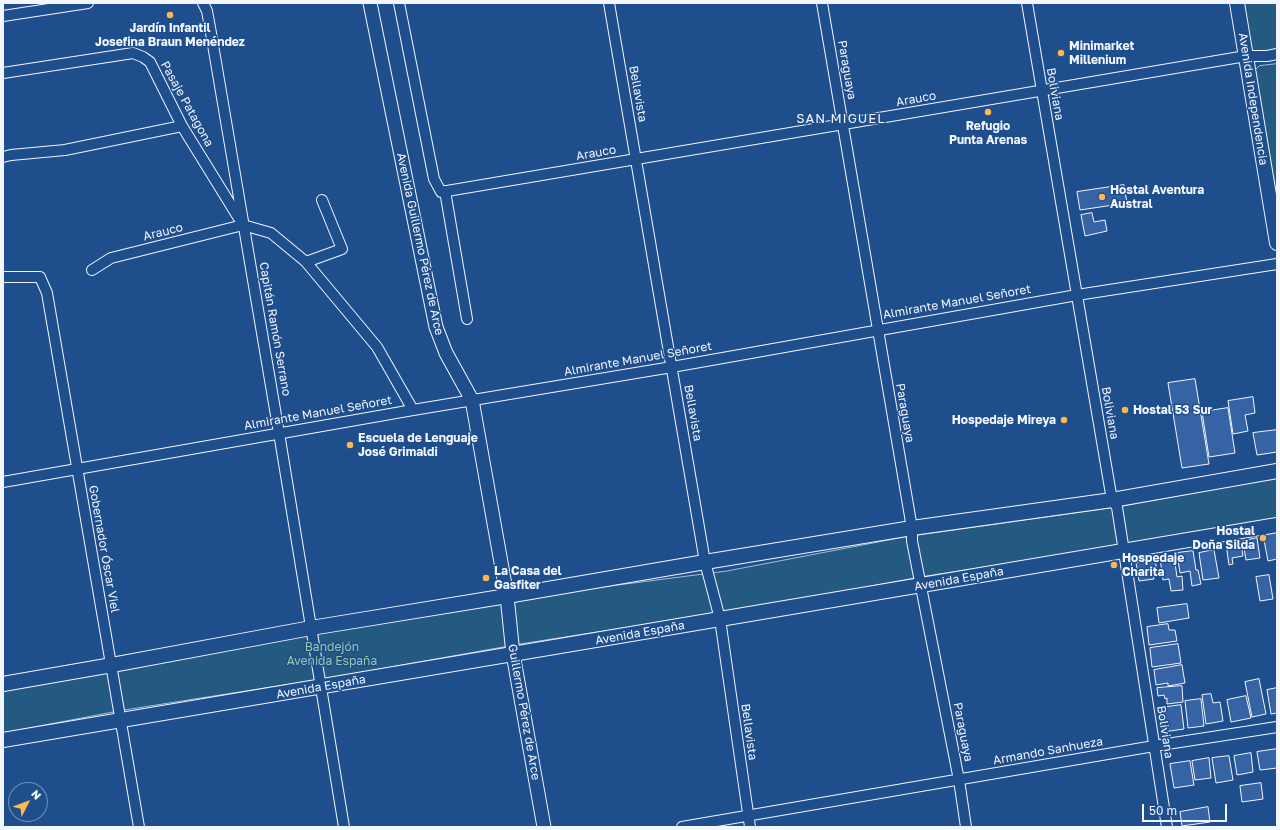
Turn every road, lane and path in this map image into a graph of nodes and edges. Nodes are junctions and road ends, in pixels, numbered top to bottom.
1 (88, 3) edge
2 (203, 3) edge
3 (370, 3) edge
4 (401, 3) edge
5 (609, 3) edge
6 (822, 3) edge
7 (1027, 3) edge
8 (1237, 3) edge
9 (3, 16) edge
10 (1277, 54) edge
11 (1246, 56) junction
12 (3, 73) edge
13 (1042, 90) junction
14 (843, 124) junction
15 (182, 126) junction
16 (3, 157) edge
17 (636, 159) junction
18 (443, 192) junction
19 (322, 200) dead end
20 (243, 225) junction
21 (1277, 243) edge
22 (306, 262) junction
23 (1277, 264) edge
24 (92, 270) dead end
25 (3, 277) edge
26 (1076, 295) junction
27 (467, 319) dead end
28 (878, 329) junction
29 (672, 367) junction
30 (472, 400) junction
31 (413, 410) junction
32 (280, 433) junction
33 (77, 469) junction
34 (1277, 471) edge
35 (3, 482) edge
36 (1112, 500) junction
37 (1277, 525) edge
38 (912, 528) junction
39 (1123, 551) junction
40 (705, 562) junction
41 (921, 585) junction
42 (507, 596) junction
43 (720, 619) junction
44 (311, 628) junction
45 (513, 654) junction
46 (112, 665) junction
47 (3, 684) edge
48 (321, 687) junction
49 (121, 721) junction
50 (1277, 727) edge
51 (3, 740) edge
52 (1154, 746) junction
53 (959, 780) junction
54 (747, 816) junction
55 (139, 827) edge
56 (344, 827) edge
57 (544, 827) edge
58 (682, 827) edge
59 (750, 827) edge
60 (966, 827) edge
61 (1167, 827) edge

1 - 9 street
2 - 20 street, Capitán Ramón Serrano
3 - 30 street, Avenida Guillermo Pérez de Arce
4 - 18 street
5 - 17 street, Bellavista
6 - 14 street, Paraguaya
7 - 13 street, Boliviana
8 - 11 main road, Avenida Independencia
10 - 11 street, Arauco
11 - 13 street, Arauco
11 - 21 main road, Avenida Independencia
12 - 15 street, Pasaje Patagona
13 - 14 street, Arauco
13 - 26 street, Boliviana
14 - 17 street, Arauco
14 - 28 street, Paraguaya
15 - 16 street
15 - 20 street, Pasaje Patagona
17 - 18 street, Arauco
17 - 29 street, Bellavista
18 - 27 street
19 - 22 street
20 - 22 street
20 - 24 street, Arauco
20 - 32 street, Capitán Ramón Serrano
22 - 31 street
23 - 26 street, Almirante Manuel Señoret
25 - 33 street, Gobernador Óscar Viel
26 - 28 street, Almirante Manuel Señoret
26 - 36 street, Boliviana
28 - 29 street, Almirante Manuel Señoret
28 - 38 street, Paraguaya
29 - 30 street, Almirante Manuel Señoret
29 - 40 street, Bellavista
30 - 31 street, Almirante Manuel Señoret
30 - 42 street, Avenida Guillermo Pérez de Arce
31 - 32 street, Almirante Manuel Señoret
32 - 33 street, Almirante Manuel Señoret
32 - 44 street, Capitán Ramón Serrano
33 - 35 street, Almirante Manuel Señoret
33 - 46 street, Gobernador Óscar Viel
34 - 36 main road
36 - 38 main road
36 - 39 street, Boliviana
37 - 39 main road, Avenida España
38 - 40 main road
38 - 41 street, Paraguaya
39 - 41 main road, Avenida España
39 - 52 street, Boliviana
40 - 42 main road
40 - 43 street, Bellavista
41 - 43 main road, Avenida España
41 - 53 street, Paraguaya
42 - 44 main road
42 - 45 street, Guillermo Pérez de Arce
43 - 45 main road, Avenida España
43 - 54 street, Bellavista
44 - 46 main road
44 - 48 street, Capitán Ramón Serrano
45 - 48 main road, Avenida España
45 - 57 street, Guillermo Pérez de Arce
46 - 47 main road
46 - 49 street, Gobernador Óscar Viel
48 - 49 main road, Avenida España
48 - 56 street, Capitán Ramón Serrano
49 - 51 main road, Avenida España
49 - 55 street, Gobernador Óscar Viel
50 - 52 street, Armando Sanhueza
52 - 53 street, Armando Sanhueza
52 - 61 street, Boliviana
53 - 54 street, Armando Sanhueza
53 - 60 street, Paraguaya
54 - 58 street, Armando Sanhueza
54 - 59 street, Bellavista

